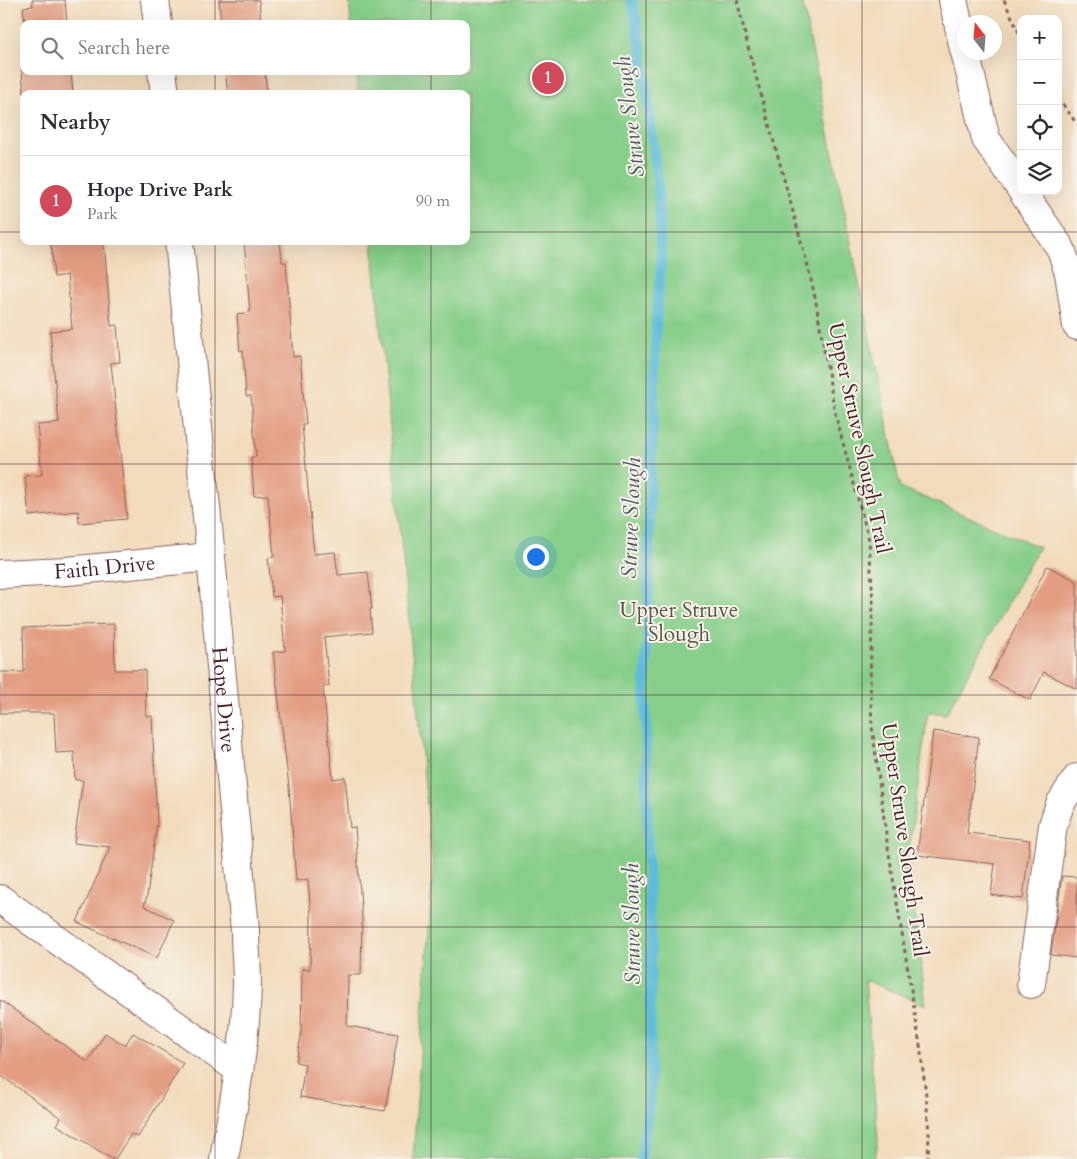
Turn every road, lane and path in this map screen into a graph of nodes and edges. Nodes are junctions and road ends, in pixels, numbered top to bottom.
1 (155, 0) edge
2 (738, 0) edge
3 (953, 0) edge
4 (1004, 0) edge
5 (957, 17) edge
6 (158, 20) edge
7 (1017, 28) edge
8 (968, 60) edge
9 (163, 75) edge
10 (164, 90) edge
11 (1062, 103) edge
12 (1077, 124) edge
13 (1017, 184) edge
14 (1024, 195) edge
15 (179, 245) edge
16 (1077, 326) edge
17 (210, 557) junction
18 (0, 574) edge
19 (1077, 778) edge
20 (0, 899) edge
21 (1031, 984) dead end
22 (239, 1070) junction
23 (224, 1159) edge
24 (928, 1159) edge

1 - 6 street
2 - 24 path, Upper Struve Slough Trail
3 - 5 street
4 - 7 path
8 - 13 street
9 - 10 street
11 - 12 path
14 - 16 street
15 - 17 street, Hope Drive
17 - 18 street, Faith Drive
17 - 22 street, Hope Drive
19 - 21 street
20 - 22 street
22 - 23 street, Hope Drive

